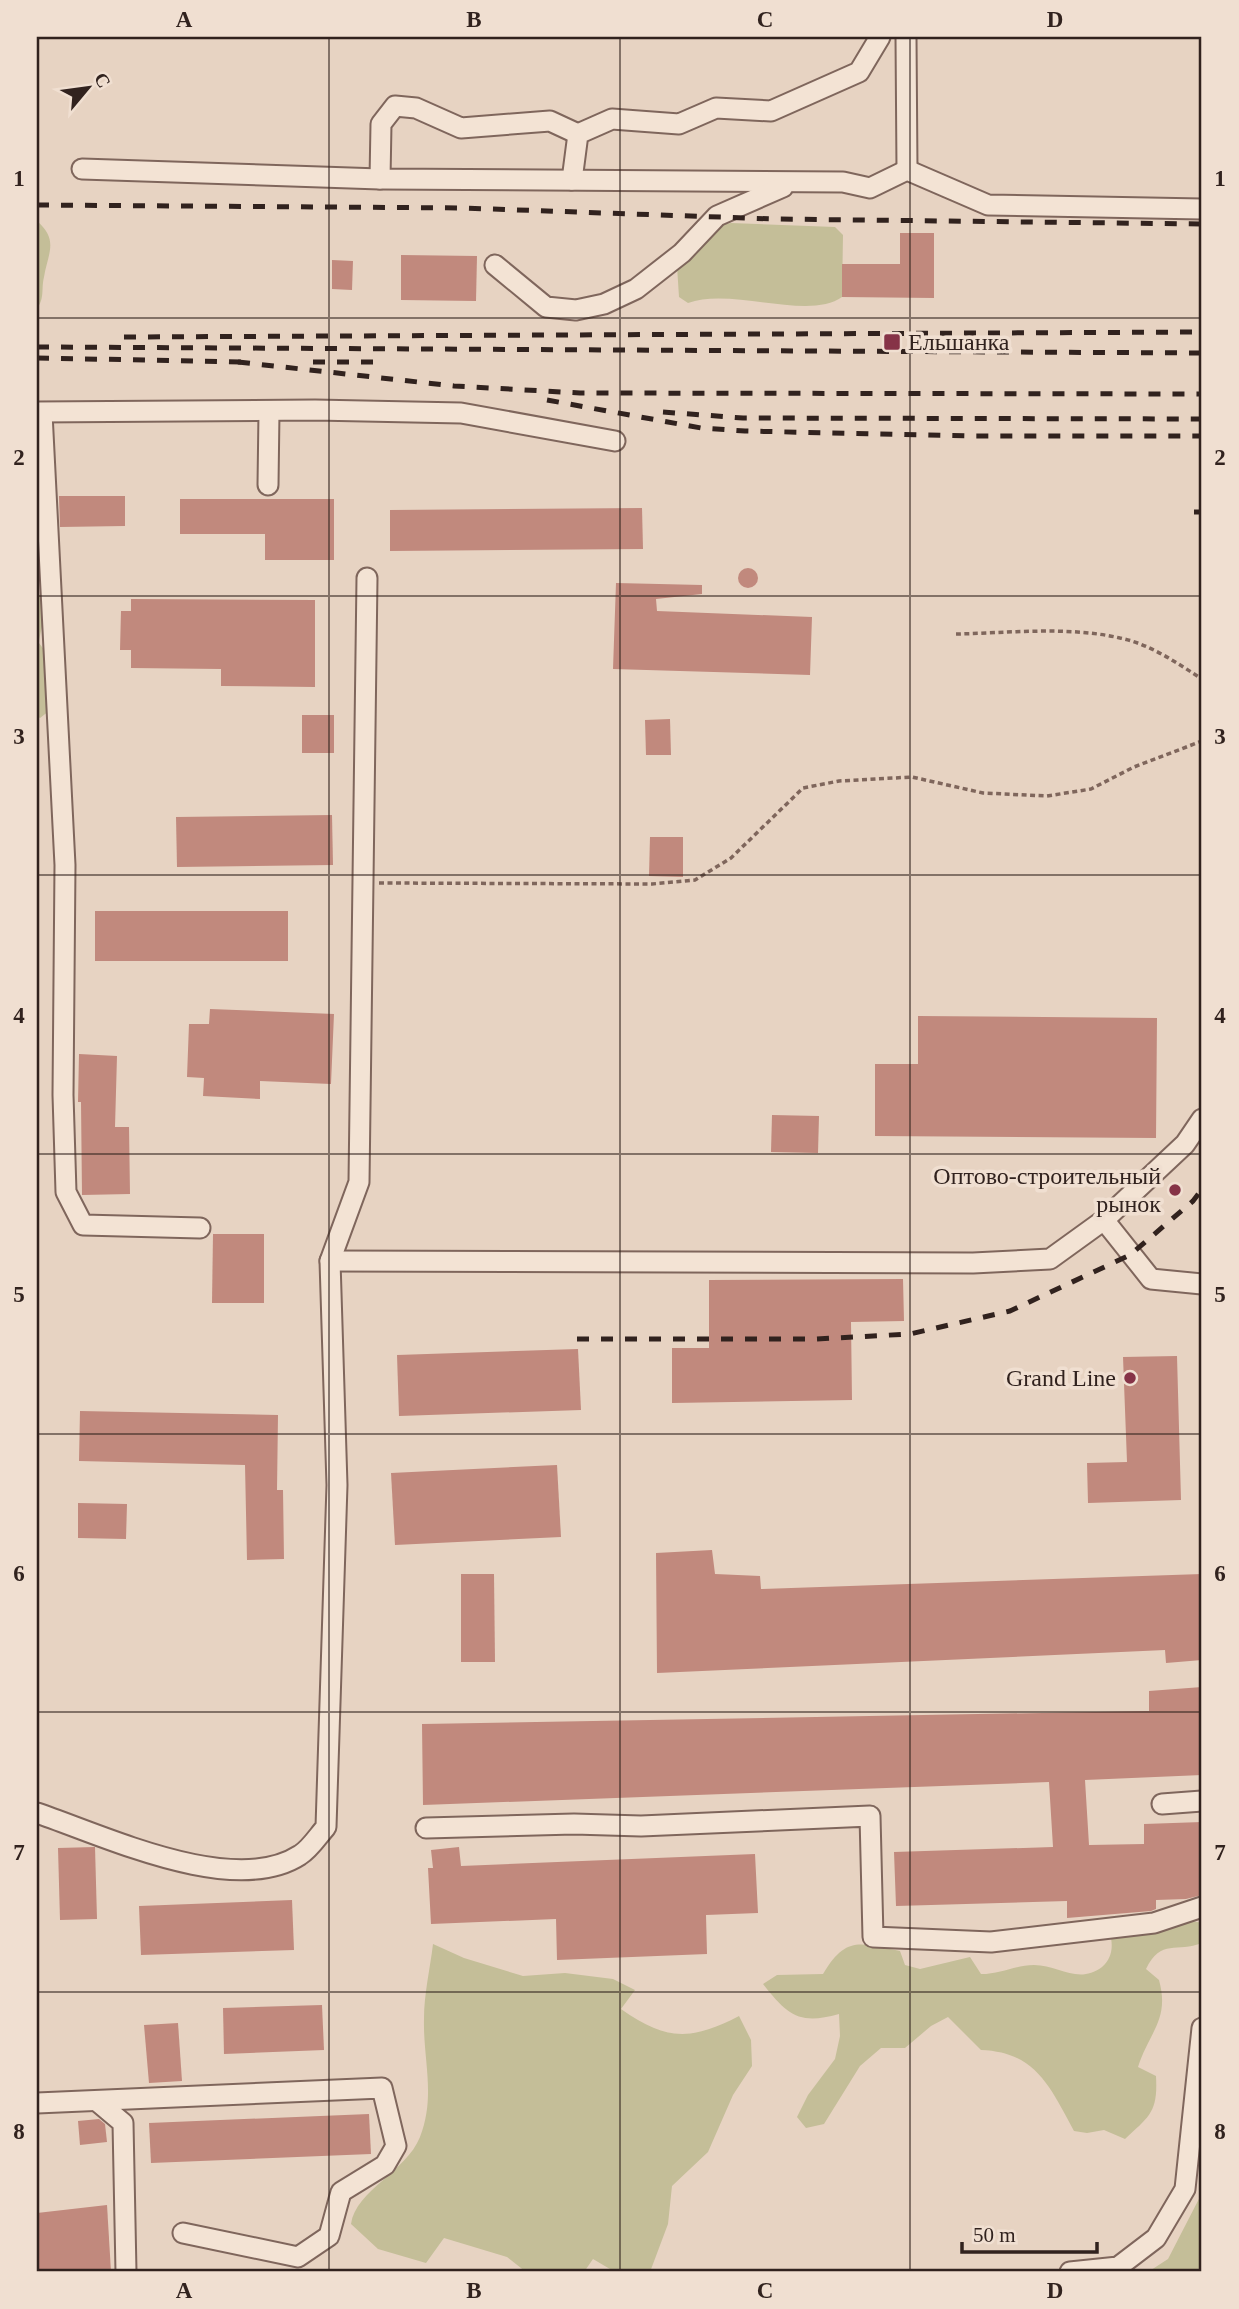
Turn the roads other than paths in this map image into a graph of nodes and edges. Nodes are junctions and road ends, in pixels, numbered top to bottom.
1 (880, 37) edge
2 (906, 37) edge
3 (578, 134) junction
4 (82, 169) dead end
5 (907, 170) junction
6 (380, 179) junction
7 (572, 180) junction
8 (796, 182) junction
9 (1202, 209) edge
10 (495, 265) dead end
11 (269, 412) junction
12 (38, 414) edge
13 (615, 442) dead end
14 (268, 485) dead end
15 (367, 578) dead end
16 (1202, 1119) edge
17 (1104, 1220) junction
18 (200, 1228) dead end
19 (330, 1261) junction
20 (1202, 1284) edge
21 (1202, 1801) edge
22 (1162, 1804) dead end
23 (37, 1813) edge
24 (426, 1828) dead end
25 (1202, 1907) edge
26 (1202, 2028) edge
27 (98, 2102) junction
28 (37, 2103) edge
29 (183, 2233) dead end
30 (125, 2272) edge
31 (1070, 2272) edge

1 - 3 street
2 - 5 street
3 - 6 street
3 - 7 street
4 - 6 street
5 - 8 street
5 - 9 street
6 - 7 street
7 - 8 street
8 - 10 street
11 - 12 street
11 - 13 street
11 - 14 street
12 - 18 street
15 - 19 street
16 - 17 street
17 - 19 street
17 - 20 street
19 - 23 street
21 - 22 street
24 - 25 street
26 - 31 street
27 - 28 street
27 - 29 street
27 - 30 street

